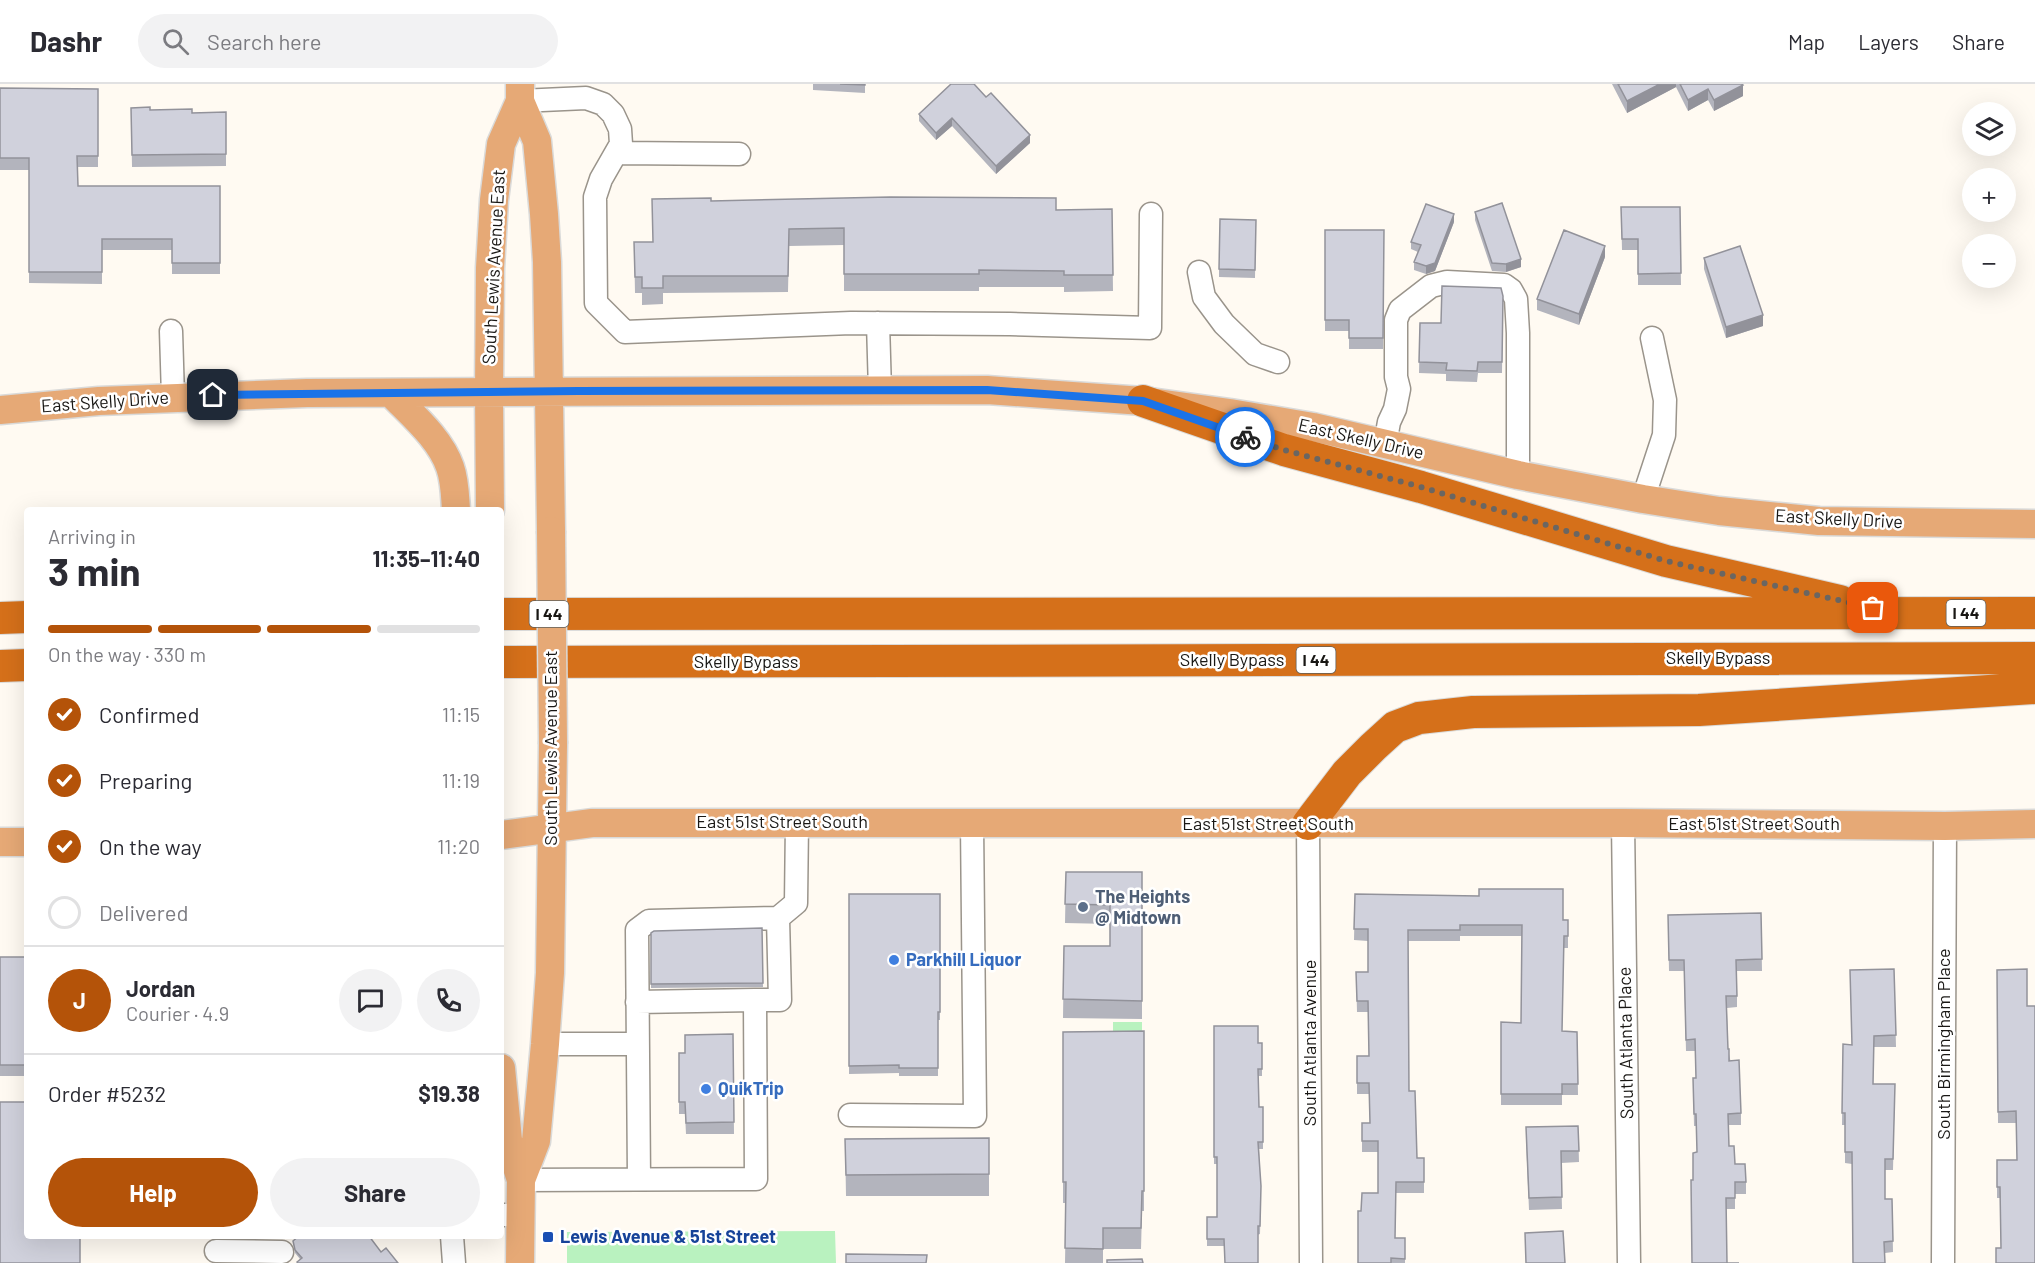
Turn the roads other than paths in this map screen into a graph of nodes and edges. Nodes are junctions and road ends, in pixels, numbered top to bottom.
1 (519, 92) edge
2 (616, 153) junction
3 (739, 154) dead end
4 (1151, 214) dead end
5 (1199, 272) dead end
6 (878, 323) junction
7 (171, 331) dead end
8 (1652, 338) dead end
9 (1278, 362) dead end
10 (548, 391) junction
11 (880, 391) junction
12 (489, 392) junction
13 (391, 393) junction
14 (173, 397) junction
15 (1143, 401) junction
16 (0, 410) edge
17 (1385, 444) junction
18 (1518, 475) junction
19 (1643, 499) junction
20 (456, 507) edge
21 (490, 507) edge
22 (2035, 524) edge
23 (2035, 613) edge
24 (504, 614) edge
25 (1896, 614) junction
26 (24, 617) edge
27 (0, 618) edge
28 (2035, 658) edge
29 (504, 662) edge
30 (24, 665) edge
31 (0, 666) edge
32 (2035, 688) edge
33 (796, 822) junction
34 (972, 823) junction
35 (1623, 823) junction
36 (1308, 824) junction
37 (2035, 824) edge
38 (1945, 825) junction
39 (551, 827) junction
40 (504, 835) edge
41 (0, 842) edge
42 (24, 842) edge
43 (778, 918) junction
44 (755, 1000) junction
45 (637, 1002) junction
46 (545, 1044) junction
47 (637, 1044) junction
48 (504, 1067) edge
49 (504, 1098) edge
50 (850, 1114) dead end
51 (537, 1116) junction
52 (639, 1179) junction
53 (521, 1180) junction
54 (511, 1215) edge
55 (452, 1239) edge
56 (216, 1250) edge
57 (282, 1250) edge
58 (454, 1263) edge
59 (520, 1263) edge
60 (1311, 1263) edge
61 (1629, 1263) edge
62 (1943, 1263) edge

1 - 2 street
1 - 10 main road, South Lewis Avenue East
1 - 12 main road, South Lewis Avenue East
2 - 3 street
2 - 6 street
4 - 6 street
5 - 9 street
6 - 11 street
7 - 14 street
8 - 19 street
10 - 11 main road, East Skelly Drive
10 - 12 main road, East Skelly Drive
10 - 39 main road, South Lewis Avenue East, bridge
11 - 15 main road, East Skelly Drive
12 - 13 main road, East Skelly Drive
12 - 21 main road, South Lewis Avenue East
13 - 14 main road, East Skelly Drive
13 - 20 main road
14 - 16 main road, East Skelly Drive
15 - 17 main road, East Skelly Drive
15 - 25 highway
17 - 18 main road, East Skelly Drive
17 - 18 street
18 - 19 main road, East Skelly Drive
19 - 22 main road, East Skelly Drive
23 - 25 highway, I 44
24 - 25 highway, I 44
26 - 27 highway
28 - 29 highway, Skelly Bypass / I 44
30 - 31 highway
32 - 36 highway
33 - 34 main road, East 51st Street South
33 - 39 main road, East 51st Street South
33 - 43 street
34 - 36 main road, East 51st Street South
34 - 50 street
35 - 36 main road, East 51st Street South
35 - 38 main road, East 51st Street South
35 - 61 street, South Atlanta Place
36 - 60 street, South Atlanta Avenue
37 - 38 main road, East 51st Street South
38 - 62 street, South Birmingham Place
39 - 40 main road, East 51st Street South
39 - 46 main road, South Lewis Avenue East
41 - 42 main road
43 - 44 street
43 - 45 street
44 - 45 street
44 - 52 street
45 - 47 street
46 - 47 street
46 - 51 main road, South Lewis Avenue East
47 - 52 street
48 - 51 main road
49 - 53 main road, South Lewis Avenue East
51 - 53 main road, South Lewis Avenue East
52 - 53 street
53 - 54 main road, South Lewis Avenue East
54 - 59 main road, South Lewis Avenue East
55 - 58 street
56 - 57 street

